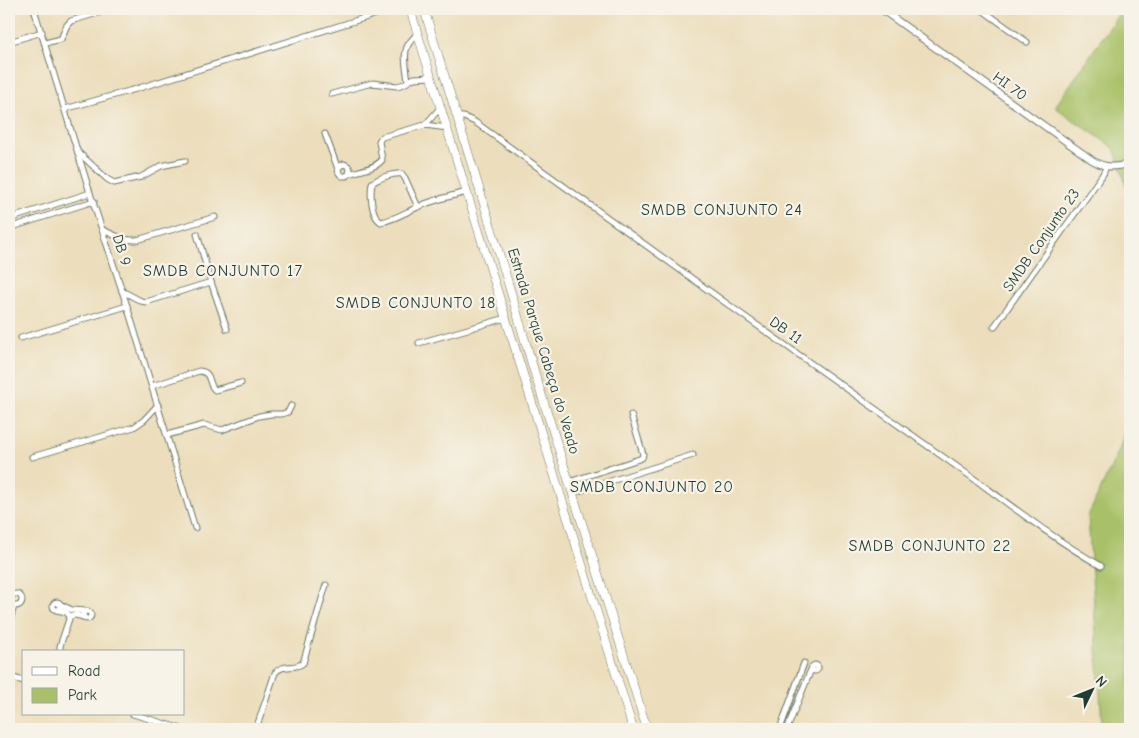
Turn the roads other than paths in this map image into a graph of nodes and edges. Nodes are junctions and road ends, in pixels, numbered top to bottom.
1 (34, 9) edge
2 (111, 9) edge
3 (392, 9) edge
4 (881, 9) edge
5 (981, 9) edge
6 (423, 11) edge
7 (412, 13) edge
8 (42, 32) junction
9 (418, 33) junction
10 (9, 42) edge
11 (1027, 42) dead end
12 (44, 43) junction
13 (431, 76) junction
14 (408, 81) junction
15 (332, 94) dead end
16 (441, 107) junction
17 (65, 109) junction
18 (457, 117) junction
19 (425, 125) junction
20 (447, 128) junction
21 (325, 134) dead end
22 (78, 153) junction
23 (185, 161) dead end
24 (1130, 164) edge
25 (1106, 167) junction
26 (467, 192) junction
27 (90, 193) junction
28 (483, 201) junction
29 (94, 202) junction
30 (470, 204) junction
31 (418, 207) junction
32 (215, 217) dead end
33 (9, 219) edge
34 (9, 228) edge
35 (103, 230) junction
36 (197, 234) dead end
37 (211, 282) junction
38 (122, 291) junction
39 (127, 306) junction
40 (506, 318) junction
41 (994, 327) dead end
42 (227, 329) dead end
43 (21, 338) dead end
44 (419, 344) dead end
45 (241, 383) dead end
46 (152, 386) junction
47 (158, 405) junction
48 (291, 406) dead end
49 (631, 415) dead end
50 (167, 435) junction
51 (693, 455) dead end
52 (32, 457) dead end
53 (570, 482) junction
54 (573, 493) junction
55 (195, 528) dead end
56 (1101, 566) dead end
57 (326, 585) dead end
58 (14, 606) dead end
59 (70, 616) junction
60 (9, 624) edge
61 (60, 650) edge
62 (804, 663) dead end
63 (815, 669) dead end
64 (9, 676) edge
65 (22, 680) edge
66 (140, 716) edge
67 (182, 729) edge
68 (256, 729) edge
69 (633, 729) edge
70 (647, 729) edge
71 (780, 729) edge
72 (787, 729) edge

1 - 8 street, DB 9
2 - 12 street
3 - 17 street
4 - 25 street, HI 70
5 - 11 street
6 - 7 main road
6 - 18 main road, Estrada Parque Cabeça do Veado
7 - 9 main road, Estrada Parque Cabeça do Veado
8 - 10 street
8 - 12 street, DB 9
9 - 13 main road, Estrada Parque Cabeça do Veado
9 - 14 street
12 - 17 street, DB 9
13 - 14 street
13 - 16 main road, Estrada Parque Cabeça do Veado
14 - 15 street
16 - 19 street
16 - 20 main road, Estrada Parque Cabeça do Veado
17 - 22 street, DB 9
18 - 28 main road, Estrada Parque Cabeça do Veado
18 - 56 street, DB 11
19 - 20 street
19 - 21 street
20 - 26 main road, Estrada Parque Cabeça do Veado
22 - 23 street
22 - 27 street, DB 9
24 - 25 street
25 - 41 street, SMDB Conjunto 23
26 - 30 main road, Estrada Parque Cabeça do Veado
26 - 31 street
27 - 29 street, DB 9
27 - 33 street
28 - 30 main road
28 - 53 main road, Estrada Parque Cabeça do Veado
29 - 34 street
29 - 35 street, DB 9
30 - 40 main road, Estrada Parque Cabeça do Veado
31 - 31 street
32 - 35 street
35 - 38 street, DB 9
36 - 37 street
37 - 38 street
37 - 42 street
38 - 39 street, DB 9
39 - 43 street
39 - 46 street, DB 9
40 - 44 street
40 - 69 main road, Estrada Parque Cabeça do Veado
45 - 46 street
46 - 47 street, DB 9
47 - 50 street, DB 9
47 - 52 street
48 - 50 street
49 - 53 street
50 - 55 street, DB 9
51 - 54 street
53 - 54 main road, Estrada Parque Cabeça do Veado
54 - 70 main road, Estrada Parque Cabeça do Veado
57 - 68 street
58 - 60 street
59 - 59 street
59 - 61 street
62 - 71 street
63 - 72 street
64 - 65 street
66 - 67 street

